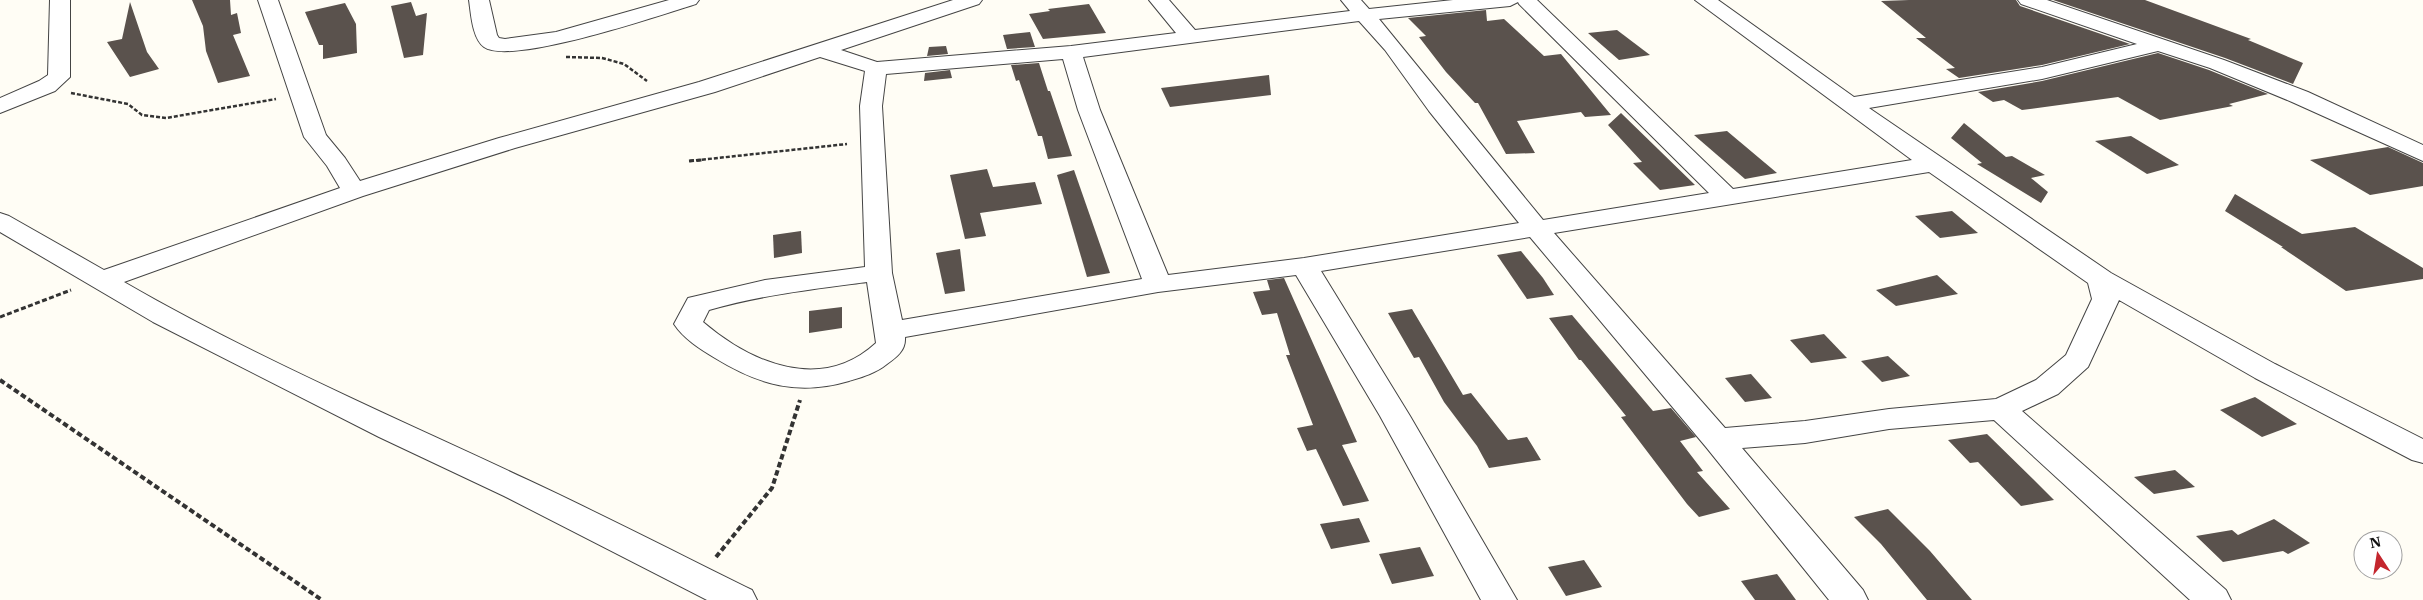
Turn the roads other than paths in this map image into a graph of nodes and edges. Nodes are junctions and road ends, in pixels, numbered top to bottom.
1 (60, 0) edge
2 (268, 0) edge
3 (478, 0) edge
4 (689, 0) edge
5 (972, 0) edge
6 (1159, 0) edge
7 (1510, 0) edge
8 (1526, 0) edge
9 (1705, 0) edge
10 (2028, 0) edge
11 (1358, 8) edge
12 (1190, 37) junction
13 (2162, 44) junction
14 (818, 49) junction
15 (1071, 52) junction
16 (876, 68) junction
17 (1850, 104) junction
18 (0, 106) edge
19 (2423, 154) edge
20 (1933, 164) junction
21 (354, 191) junction
22 (1728, 198) junction
23 (0, 220) edge
24 (1536, 228) junction
25 (1304, 266) junction
26 (879, 273) junction
27 (2101, 279) junction
28 (102, 280) junction
29 (1158, 284) junction
30 (890, 331) junction
31 (2001, 409) junction
32 (1717, 439) junction
33 (2423, 452) edge
34 (739, 600) edge
35 (1499, 600) edge
36 (1850, 600) edge
37 (2213, 600) edge

1 - 18 street
2 - 21 street
3 - 4 street
5 - 14 street
6 - 12 street
7 - 11 street
8 - 22 street
9 - 17 street
10 - 13 street
11 - 12 street
11 - 24 street
12 - 15 street
13 - 17 street
13 - 19 street
14 - 16 street
14 - 21 street
15 - 16 street
15 - 29 street
16 - 26 street
17 - 20 street
20 - 22 street
20 - 27 street
21 - 28 street
22 - 24 street
23 - 28 street
24 - 25 street
24 - 32 street
25 - 29 street
25 - 35 street
26 - 30 street
26 - 30 street
27 - 31 street
27 - 33 street
28 - 34 street
29 - 30 street
31 - 32 street
31 - 37 street
32 - 36 street

